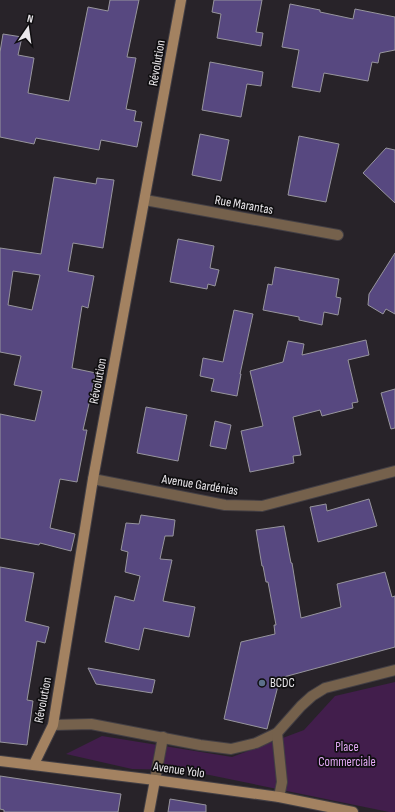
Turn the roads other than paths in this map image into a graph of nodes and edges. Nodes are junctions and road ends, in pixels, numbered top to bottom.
1 (181, 0) edge
2 (145, 200) junction
3 (338, 235) dead end
4 (395, 471) edge
5 (93, 479) junction
6 (395, 670) edge
7 (53, 725) junction
8 (278, 733) junction
9 (163, 737) junction
10 (0, 761) edge
11 (34, 764) junction
12 (155, 780) junction
13 (279, 797) junction
14 (150, 812) edge
15 (353, 812) edge

1 - 2 street, Révolution
2 - 3 street, Rue Marantas
2 - 5 street, Révolution
4 - 5 street, Avenue Gardénias
5 - 7 street, Révolution
6 - 8 street
7 - 9 street
7 - 11 street, Révolution
8 - 9 street
8 - 13 street
9 - 12 street
10 - 11 street, Avenue Yolo
11 - 12 street, Avenue Yolo
12 - 13 street, Avenue Yolo
12 - 14 street
13 - 15 street, Avenue Yolo

